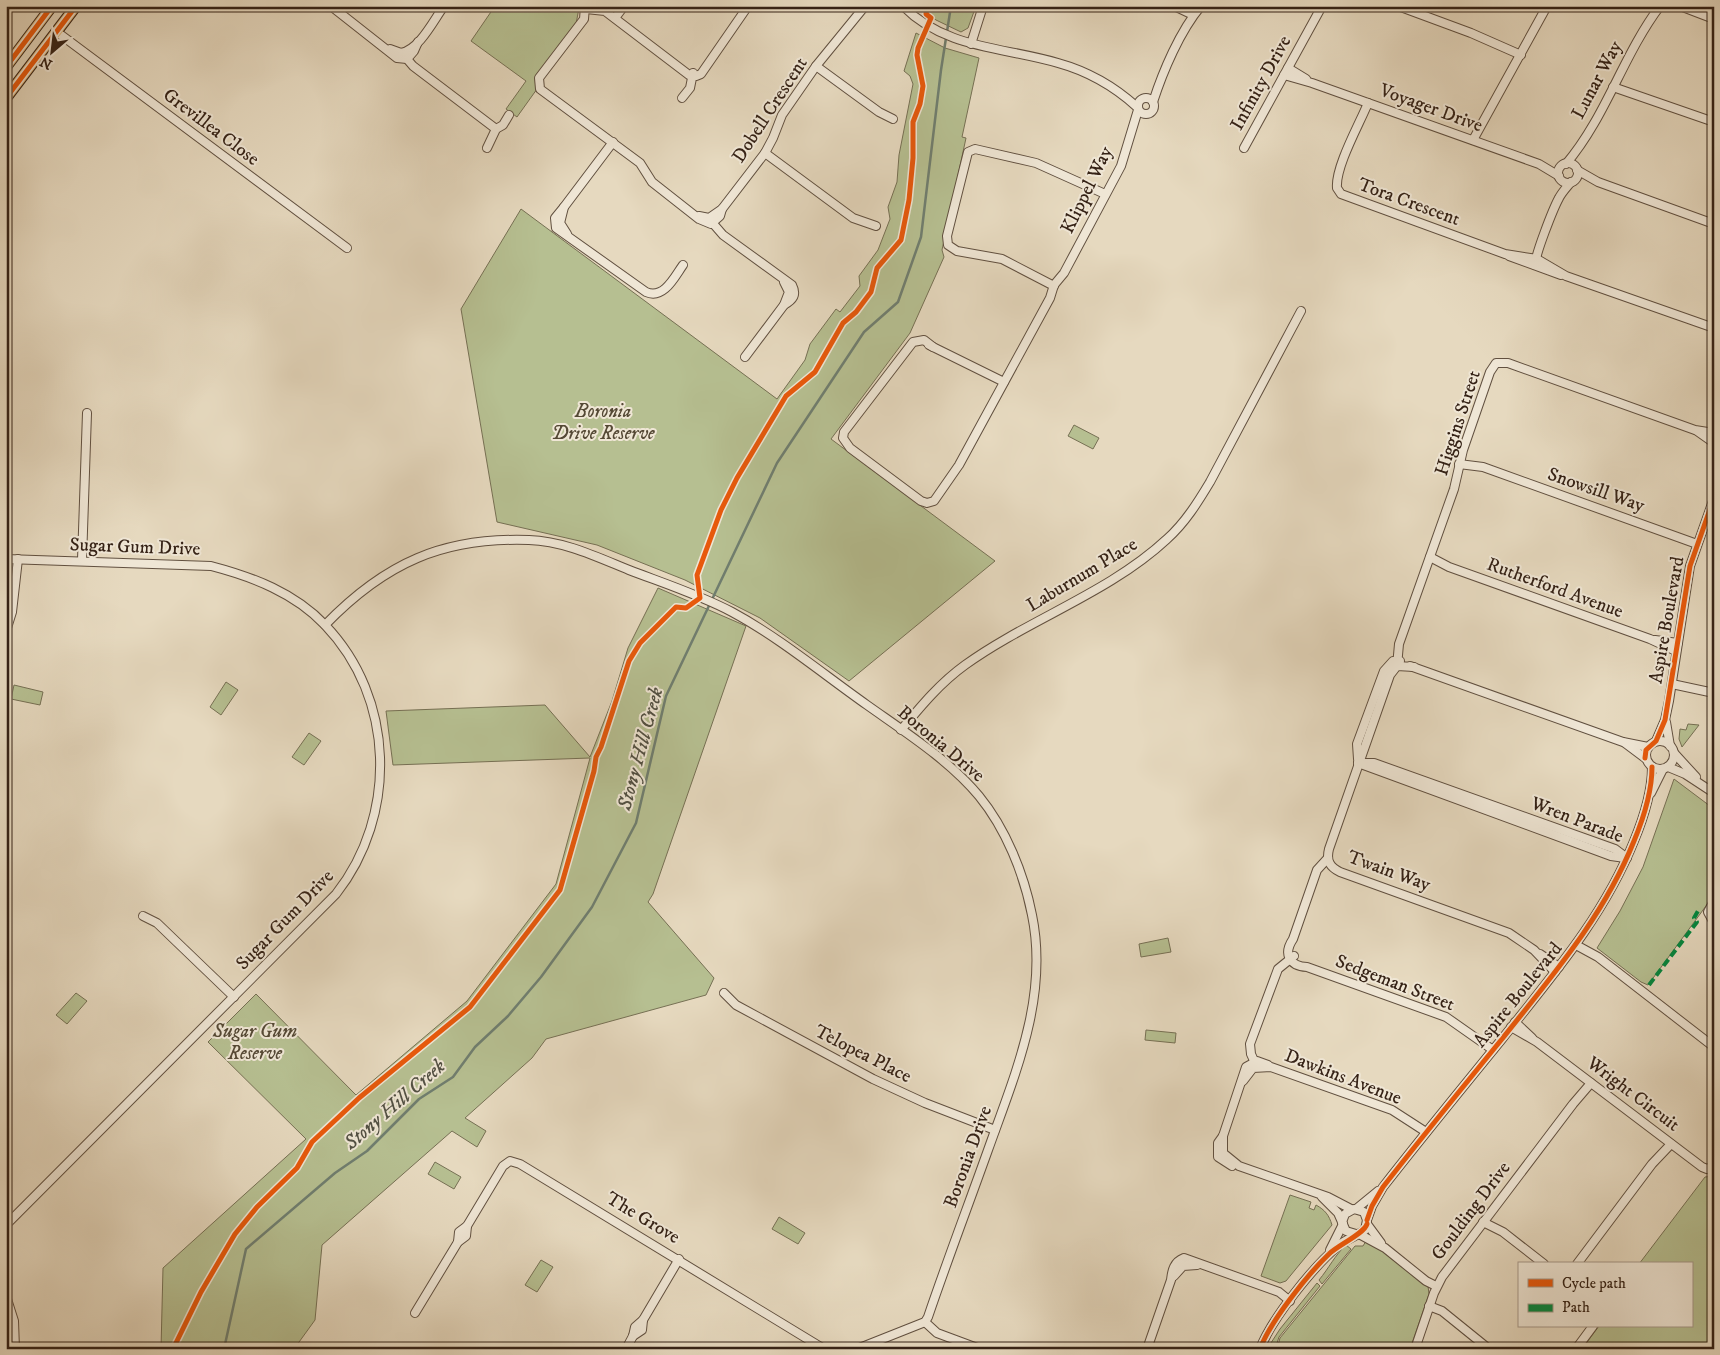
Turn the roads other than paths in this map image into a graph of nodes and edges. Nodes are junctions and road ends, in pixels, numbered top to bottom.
1 (52, 6) edge
2 (76, 6) edge
3 (331, 6) edge
4 (444, 6) edge
5 (624, 6) edge
6 (748, 6) edge
7 (865, 6) edge
8 (903, 6) edge
9 (983, 6) edge
10 (1201, 6) edge
11 (1398, 6) edge
12 (1547, 6) edge
13 (1660, 6) edge
14 (1680, 6) edge
15 (585, 7) edge
16 (1175, 7) edge
17 (1321, 7) edge
18 (1191, 17) junction
19 (615, 18) junction
20 (1714, 19) edge
21 (41, 20) junction
22 (57, 32) junction
23 (974, 45) junction
24 (407, 55) junction
25 (1519, 58) junction
26 (816, 66) junction
27 (6, 67) edge
28 (1286, 71) junction
29 (692, 74) junction
30 (1160, 81) junction
31 (1614, 84) junction
32 (6, 98) edge
33 (682, 98) dead end
34 (1153, 102) junction
35 (1365, 102) junction
36 (1141, 106) junction
37 (509, 115) dead end
38 (892, 119) dead end
39 (1714, 122) edge
40 (496, 129) junction
41 (613, 142) junction
42 (1476, 142) junction
43 (1581, 146) junction
44 (487, 148) dead end
45 (1244, 148) dead end
46 (765, 153) junction
47 (1539, 164) junction
48 (1564, 164) junction
49 (1577, 169) junction
50 (1560, 177) junction
51 (1572, 181) junction
52 (1598, 182) junction
53 (1104, 196) junction
54 (1559, 198) junction
55 (710, 221) junction
56 (1714, 224) edge
57 (876, 226) dead end
58 (346, 248) dead end
59 (1536, 261) junction
60 (683, 264) dead end
61 (1051, 284) junction
62 (1301, 311) dead end
63 (1714, 328) edge
64 (745, 357) dead end
65 (1002, 384) junction
66 (87, 414) dead end
67 (1695, 430) junction
68 (1714, 433) edge
69 (1714, 443) edge
70 (1461, 455) junction
71 (1459, 464) junction
72 (1483, 467) junction
73 (1714, 498) edge
74 (1697, 544) junction
75 (6, 559) edge
76 (18, 560) junction
77 (82, 560) junction
78 (1429, 560) junction
79 (325, 625) junction
80 (6, 631) edge
81 (1677, 647) junction
82 (1397, 663) junction
83 (1671, 687) junction
84 (1714, 694) edge
85 (1665, 720) junction
86 (902, 730) junction
87 (1623, 742) junction
88 (1656, 742) junction
89 (1648, 747) junction
90 (1672, 750) junction
91 (1646, 758) junction
92 (1358, 764) junction
93 (1652, 767) junction
94 (1665, 768) junction
95 (1704, 785) junction
96 (1714, 793) edge
97 (1649, 797) junction
98 (1627, 858) junction
99 (1329, 861) junction
100 (1714, 901) edge
101 (143, 916) dead end
102 (1714, 923) edge
103 (1578, 942) junction
104 (1291, 957) junction
105 (1557, 970) junction
106 (724, 993) dead end
107 (234, 997) junction
108 (1513, 1024) junction
109 (1714, 1046) edge
110 (1491, 1052) junction
111 (1255, 1064) junction
112 (1589, 1082) junction
113 (995, 1130) junction
114 (1425, 1135) junction
115 (1669, 1142) junction
116 (1714, 1166) edge
117 (1383, 1187) junction
118 (1318, 1194) junction
119 (1354, 1209) junction
120 (1486, 1219) junction
121 (1367, 1222) junction
122 (1342, 1223) junction
123 (6, 1225) edge
124 (1357, 1234) junction
125 (1385, 1248) junction
126 (1327, 1256) junction
127 (679, 1259) junction
128 (1541, 1262) edge
129 (1578, 1262) edge
130 (1438, 1284) junction
131 (6, 1296) edge
132 (1288, 1303) junction
133 (1428, 1309) junction
134 (415, 1312) dead end
135 (924, 1322) junction
136 (1592, 1328) edge
137 (15, 1349) edge
138 (626, 1349) edge
139 (824, 1349) edge
140 (857, 1349) edge
141 (980, 1349) edge
142 (1147, 1349) edge
143 (1260, 1349) edge
144 (1415, 1349) edge
145 (1489, 1349) edge
146 (1576, 1349) edge

1 - 21 main road
2 - 22 main road
3 - 24 street
4 - 24 street
5 - 19 street
6 - 29 street
7 - 26 street, Dobell Crescent
8 - 23 street
9 - 23 street
10 - 18 street
11 - 25 street
12 - 25 street
13 - 31 street, Lunar Way
14 - 20 street
15 - 19 street
15 - 41 street
16 - 18 street
17 - 28 street, Infinity Drive
18 - 30 street
19 - 29 street
21 - 22 main road
21 - 27 main road
22 - 32 main road
22 - 58 street, Grevillea Close
23 - 36 street
24 - 40 street
25 - 42 street
26 - 38 street
26 - 46 street, Dobell Crescent
28 - 35 street, Voyager Drive
28 - 45 street, Infinity Drive
29 - 33 street
30 - 34 street
30 - 36 street
31 - 39 street
31 - 43 street, Lunar Way
34 - 36 street
34 - 36 street
35 - 42 street, Voyager Drive
35 - 59 street, Tora Crescent
36 - 53 street, Klippel Way
37 - 40 street
40 - 44 street
41 - 55 street
41 - 60 street
42 - 47 street, Voyager Drive
43 - 48 street, Lunar Way
43 - 49 street, Lunar Way
46 - 55 street, Dobell Crescent
46 - 57 street
47 - 48 street, Voyager Drive
47 - 50 street, Voyager Drive
48 - 49 street
48 - 50 street
49 - 51 street
49 - 52 street
50 - 51 street
50 - 54 street
51 - 52 street
51 - 54 street
52 - 56 street
53 - 61 street, Klippel Way
53 - 61 street
54 - 59 street
55 - 64 street
59 - 63 street, Tora Crescent
61 - 65 street
62 - 86 street, Laburnum Place
65 - 65 street
66 - 77 street
67 - 68 street, Higgins Street
67 - 69 street, Higgins Street
67 - 70 street, Higgins Street
70 - 71 street, Higgins Street
70 - 72 street, Snowsill Way
71 - 72 street, Snowsill Way
71 - 78 street, Higgins Street
72 - 74 street, Snowsill Way
73 - 74 street, Aspire Boulevard
74 - 81 street, Aspire Boulevard
75 - 76 street, Sugar Gum Drive
76 - 77 street, Sugar Gum Drive
76 - 80 street
77 - 79 street, Sugar Gum Drive
78 - 81 street, Rutherford Avenue
78 - 82 street, Higgins Street
79 - 86 street, Boronia Drive
79 - 107 street, Sugar Gum Drive
81 - 83 street, Aspire Boulevard
82 - 87 street
82 - 92 street, Twain Way
83 - 84 street
83 - 85 street, Aspire Boulevard
85 - 88 street, Aspire Boulevard
85 - 90 street, Aspire Boulevard
86 - 113 street, Boronia Drive
87 - 89 street
87 - 91 street
88 - 89 street
88 - 90 street
89 - 91 street
90 - 94 street
90 - 95 street
91 - 93 street
92 - 98 street, Wren Parade
92 - 99 street, Twain Way
93 - 94 street
93 - 97 street, Aspire Boulevard
94 - 95 street
94 - 97 street, Aspire Boulevard
95 - 96 street
97 - 98 street, Aspire Boulevard
98 - 103 street, Aspire Boulevard
99 - 104 street
99 - 105 street, Twain Way
100 - 102 street
101 - 107 street
103 - 105 street, Aspire Boulevard
103 - 109 street
104 - 110 street, Sedgeman Street
104 - 111 street
105 - 108 street, Aspire Boulevard
106 - 113 street, Telopea Place
107 - 123 street, Sugar Gum Drive
108 - 110 street, Aspire Boulevard
108 - 112 street, Wright Circuit
110 - 114 street, Aspire Boulevard
111 - 114 street, Dawkins Avenue
111 - 118 street, Dawkins Avenue
112 - 115 street, Wright Circuit
112 - 120 street, Goulding Drive
113 - 135 street, Boronia Drive
114 - 117 street, Aspire Boulevard
115 - 116 street, Wright Circuit
115 - 129 street
117 - 119 street, Aspire Boulevard
117 - 121 street, Aspire Boulevard
118 - 119 street, Dawkins Avenue
118 - 122 street, Dawkins Avenue
119 - 121 street
119 - 122 street
120 - 128 street
120 - 130 street, Goulding Drive
121 - 124 street
121 - 125 street
122 - 124 street
122 - 126 street
124 - 125 street
124 - 126 street
125 - 130 street
126 - 132 street
127 - 134 street, The Grove
127 - 138 street
127 - 139 street, The Grove
130 - 133 street, Goulding Drive
131 - 137 street
132 - 142 street
132 - 143 street
133 - 144 street, Goulding Drive
133 - 145 street
135 - 140 street
135 - 141 street
136 - 146 street

